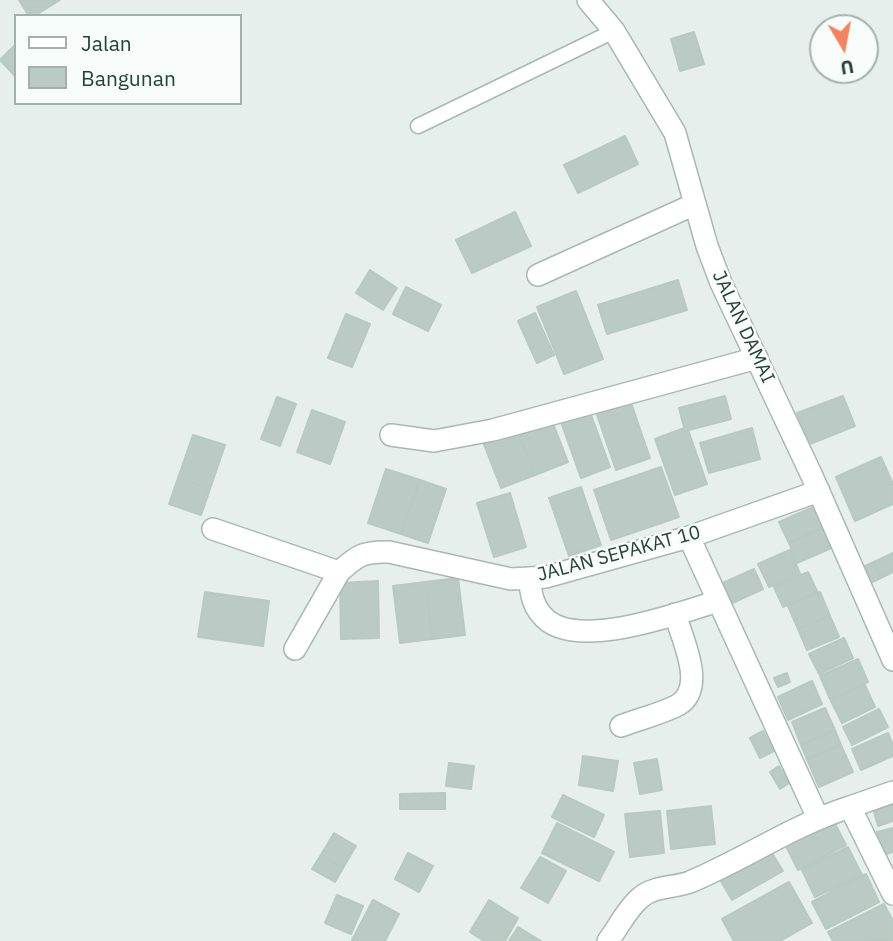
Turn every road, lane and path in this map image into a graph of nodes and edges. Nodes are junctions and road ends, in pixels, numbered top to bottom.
1 (588, 0) edge
2 (614, 32) junction
3 (418, 125) dead end
4 (695, 204) junction
5 (538, 275) dead end
6 (757, 358) junction
7 (391, 435) dead end
8 (819, 491) junction
9 (213, 529) dead end
10 (690, 537) junction
11 (339, 572) junction
12 (529, 578) junction
13 (718, 601) junction
14 (675, 614) junction
15 (295, 649) dead end
16 (893, 660) edge
17 (621, 726) dead end
18 (893, 792) edge
19 (850, 807) junction
20 (818, 818) junction
21 (893, 894) edge
22 (608, 941) edge

1 - 2 street, JALAN DAMAI
2 - 3 lane
2 - 4 street, JALAN DAMAI
4 - 5 street
4 - 6 street, JALAN DAMAI
6 - 7 street
6 - 8 street, JALAN DAMAI
8 - 10 street, JALAN SEPAKAT 10
8 - 16 street, JALAN DAMAI
9 - 11 street
10 - 12 street, JALAN SEPAKAT 10
10 - 13 street
11 - 12 street, JALAN SEPAKAT 10
11 - 15 street, JALAN SEPAKAT 10
12 - 14 street
13 - 14 street
13 - 20 street
14 - 17 street
18 - 19 street
19 - 20 street
19 - 21 street
20 - 22 street

